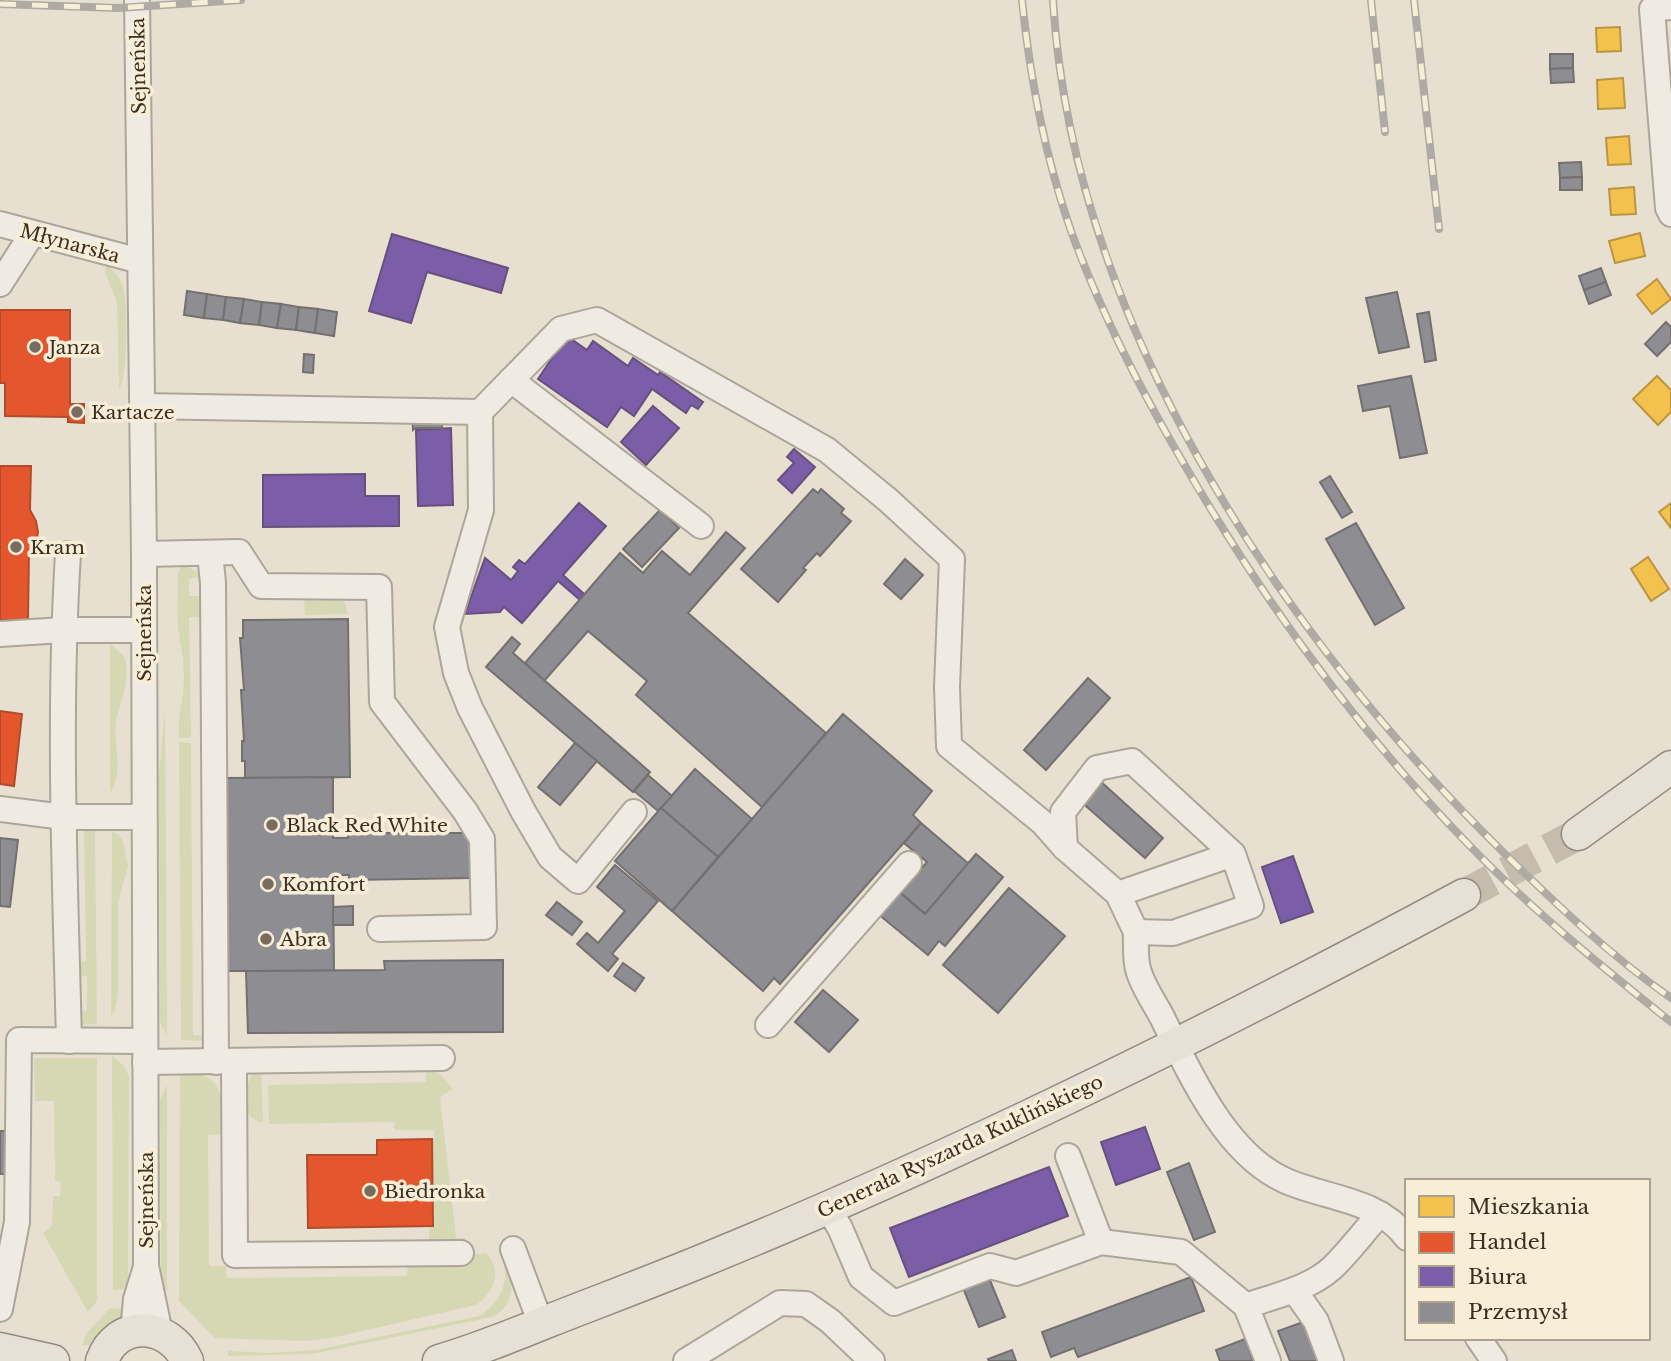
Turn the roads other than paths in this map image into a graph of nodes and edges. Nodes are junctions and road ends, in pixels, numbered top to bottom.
1 (137, 0) edge
2 (1671, 7) edge
3 (1671, 214) edge
4 (0, 224) edge
5 (32, 234) junction
6 (140, 261) junction
7 (0, 284) edge
8 (511, 380) junction
9 (142, 406) junction
10 (480, 412) junction
11 (701, 526) dead end
12 (210, 553) junction
13 (68, 554) dead end
14 (144, 554) junction
15 (63, 630) junction
16 (143, 630) junction
17 (0, 634) edge
18 (1671, 767) edge
19 (0, 809) edge
20 (634, 812) dead end
21 (64, 817) junction
22 (144, 817) junction
23 (1578, 834) tunnel mouth
24 (1065, 848) junction
25 (1233, 853) junction
26 (909, 864) dead end
27 (1118, 894) junction
28 (1464, 895) tunnel mouth
29 (380, 929) dead end
30 (1136, 932) junction
31 (768, 1025) dead end
32 (69, 1041) junction
33 (1175, 1044) junction
34 (145, 1051) junction
35 (442, 1058) dead end
36 (225, 1062) junction
37 (1068, 1156) dead end
38 (828, 1208) junction
39 (1380, 1214) junction
40 (1405, 1235) edge
41 (1101, 1242) junction
42 (513, 1249) dead end
43 (461, 1254) dead end
44 (1294, 1290) junction
45 (1245, 1306) junction
46 (0, 1309) edge
47 (541, 1324) junction
48 (1479, 1340) edge
49 (174, 1348) edge
50 (0, 1349) edge
51 (98, 1359) edge
52 (52, 1361) edge
53 (439, 1361) edge
54 (686, 1361) edge
55 (872, 1361) edge
56 (1268, 1361) edge
57 (1331, 1361) edge
58 (1494, 1361) edge

1 - 6 street, Sejneńska
2 - 3 street
4 - 5 street, Młynarska
5 - 6 street, Młynarska
5 - 7 street
6 - 9 street, Sejneńska
8 - 10 street
8 - 11 street
8 - 24 street
9 - 10 street
9 - 14 street, Sejneńska
10 - 20 street
12 - 14 street
12 - 29 street
12 - 36 street
13 - 15 street
14 - 16 street, Sejneńska
15 - 16 street
15 - 17 street
15 - 21 street
16 - 22 street, Sejneńska
18 - 23 main road
19 - 21 street
21 - 22 street
21 - 32 street
22 - 34 street, Sejneńska
24 - 25 street
24 - 27 street
25 - 27 street
25 - 30 street
26 - 31 street
27 - 30 street
28 - 33 main road, Generała Ryszarda Kuklińskiego
30 - 33 street
32 - 34 street
32 - 46 street
33 - 38 main road, Generała Ryszarda Kuklińskiego
33 - 39 street
34 - 36 street
34 - 49 street, Sejneńska
35 - 36 street
36 - 43 street
37 - 41 street
38 - 41 street
38 - 47 main road, Generała Ryszarda Kuklińskiego
39 - 40 street
39 - 44 street
41 - 45 street
42 - 47 street
44 - 45 street
44 - 57 street
45 - 56 street
47 - 53 main road, Generała Ryszarda Kuklińskiego
48 - 58 street
49 - 51 main road
50 - 52 main road
54 - 55 street

